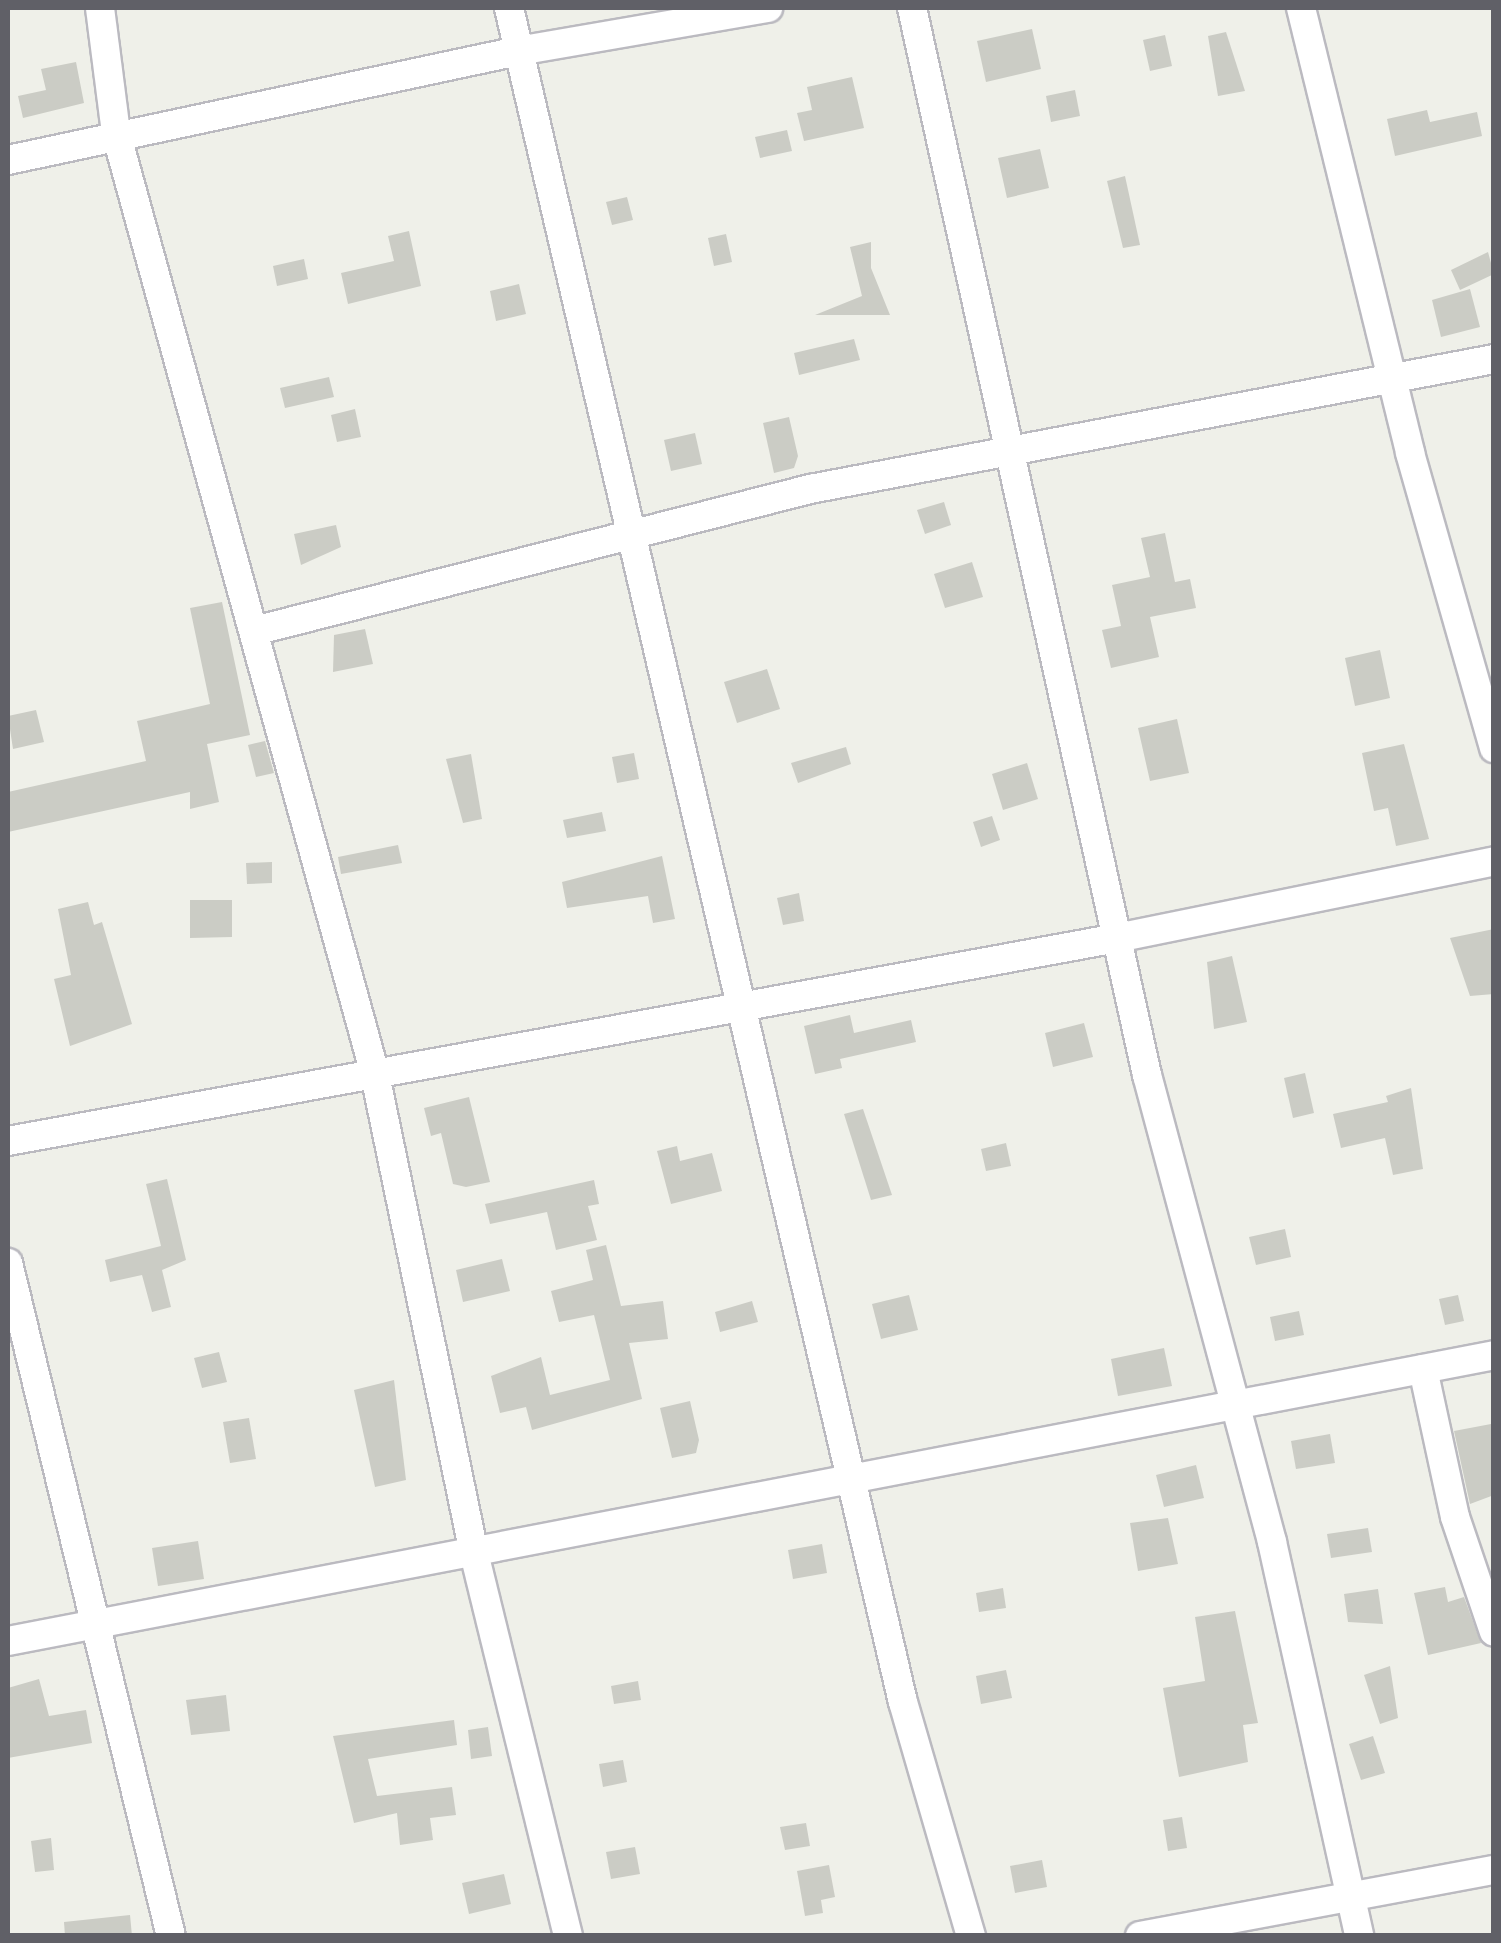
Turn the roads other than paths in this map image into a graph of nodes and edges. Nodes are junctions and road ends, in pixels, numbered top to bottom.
1 (100, 8) edge
2 (509, 8) edge
3 (768, 8) edge
4 (912, 8) edge
5 (1301, 8) edge
6 (518, 51) junction
7 (116, 133) junction
8 (8, 160) edge
9 (1494, 359) edge
10 (1395, 381) junction
11 (1009, 450) junction
12 (634, 540) junction
13 (258, 630) junction
14 (1494, 748) edge
15 (1494, 861) edge
16 (1116, 938) junction
17 (739, 1005) junction
18 (374, 1070) junction
19 (8, 1141) edge
20 (8, 1263) edge
21 (1494, 1354) edge
22 (1423, 1368) junction
23 (1234, 1401) junction
24 (850, 1473) junction
25 (474, 1553) junction
26 (99, 1623) junction
27 (1494, 1632) edge
28 (8, 1640) edge
29 (1494, 1870) edge
30 (1348, 1899) junction
31 (171, 1936) edge
32 (568, 1936) edge
33 (971, 1936) edge
34 (1140, 1936) edge
35 (1359, 1936) edge

1 - 7 street
2 - 6 street
3 - 6 street
4 - 11 street
5 - 10 street
6 - 7 street
6 - 12 street
7 - 8 street
7 - 13 street
9 - 10 street
10 - 11 street
10 - 14 street
11 - 12 street
11 - 16 street
12 - 13 street
12 - 17 street
13 - 18 street
15 - 16 street
16 - 17 street
16 - 23 street
17 - 18 street
17 - 24 street
18 - 19 street
18 - 25 street
20 - 26 street
21 - 22 street
22 - 23 street
22 - 27 street
23 - 24 street
23 - 30 street
24 - 25 street
24 - 33 street
25 - 26 street
25 - 32 street
26 - 28 street
26 - 31 street
29 - 30 street
30 - 34 street
30 - 35 street

